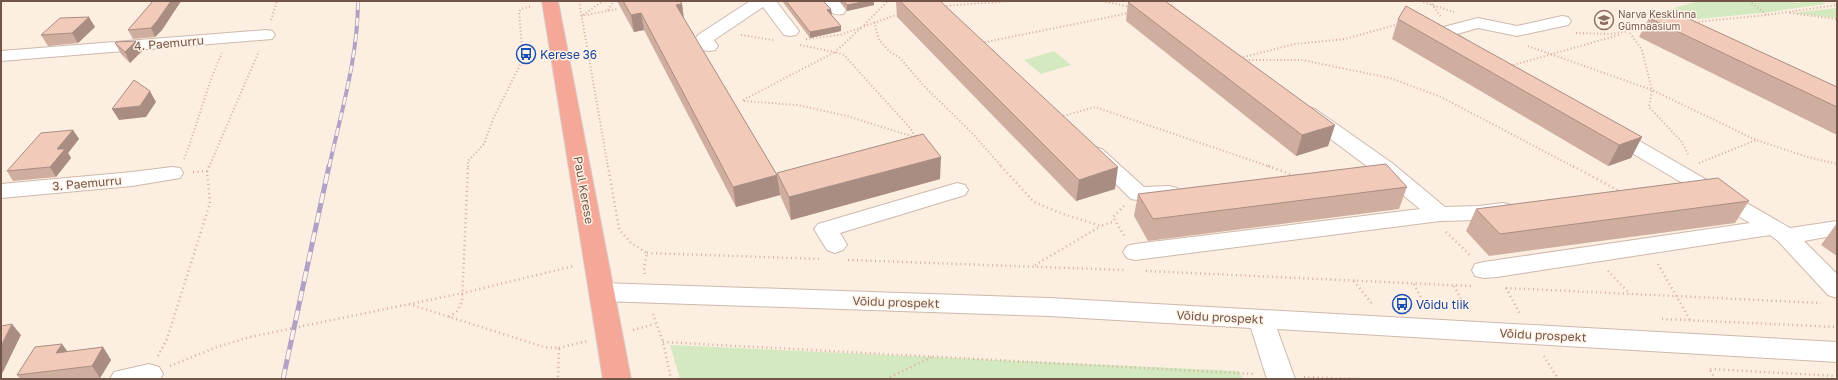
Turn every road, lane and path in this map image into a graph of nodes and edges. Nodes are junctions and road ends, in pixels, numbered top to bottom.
1 (277, 1) edge
2 (579, 1) edge
3 (603, 1) edge
4 (614, 1) edge
5 (761, 1) edge
6 (768, 1) edge
7 (888, 1) edge
8 (1011, 1) edge
9 (1102, 1) edge
10 (1173, 1) edge
11 (1420, 1) edge
12 (1749, 1) edge
13 (550, 2) edge
14 (1837, 5) edge
15 (937, 7) edge
16 (617, 8) dead end
17 (1137, 9) edge
18 (608, 11) junction
19 (1133, 12) edge
20 (1785, 13) junction
21 (900, 14) dead end
22 (1178, 14) edge
23 (1767, 15) junction
24 (581, 16) junction
25 (1837, 19) edge
26 (1562, 21) dead end
27 (874, 22) junction
28 (1693, 22) edge
29 (1402, 23) edge
30 (1478, 23) junction
31 (1540, 26) junction
32 (862, 27) junction
33 (1650, 28) edge
34 (721, 29) junction
35 (1630, 32) junction
36 (1623, 34) junction
37 (266, 35) junction
38 (796, 38) junction
39 (216, 39) junction
40 (774, 40) dead end
41 (981, 44) edge
42 (1525, 45) dead end
43 (709, 46) dead end
44 (835, 52) junction
45 (1475, 53) edge
46 (1554, 54) junction
47 (1, 56) edge
48 (1510, 66) edge
49 (1652, 90) junction
50 (1290, 100) edge
51 (1057, 117) joint
52 (1597, 124) edge
53 (1756, 140) junction
54 (1837, 164) edge
55 (1384, 168) junction
56 (207, 171) junction
57 (1354, 171) edge
58 (172, 173) junction
59 (1683, 176) junction
60 (1300, 178) edge
61 (957, 190) dead end
62 (1, 191) edge
63 (1188, 191) edge
64 (1621, 192) edge
65 (1139, 194) junction
66 (1524, 207) edge
67 (1434, 215) junction
68 (1115, 221) junction
69 (1102, 226) junction
70 (1837, 228) edge
71 (1780, 231) junction
72 (1647, 246) junction
73 (646, 252) junction
74 (836, 255) junction
75 (1593, 255) junction
76 (595, 260) junction
77 (1034, 266) junction
78 (1138, 266) junction
79 (1354, 281) junction
80 (1486, 281) junction
81 (1414, 284) junction
82 (1454, 286) junction
83 (1506, 288) junction
84 (463, 292) junction
85 (602, 292) junction
86 (649, 293) junction
87 (1630, 294) junction
88 (1678, 296) junction
89 (1833, 296) edge
90 (408, 304) junction
91 (1419, 308) dead end
92 (1426, 308) junction
93 (1433, 308) dead end
94 (1460, 310) dead end
95 (1467, 310) junction
96 (1474, 310) dead end
97 (1512, 312) dead end
98 (449, 316) junction
99 (1377, 316) junction
100 (1261, 319) junction
101 (1690, 321) junction
102 (1529, 323) junction
103 (1837, 327) edge
104 (1663, 331) junction
105 (662, 342) junction
106 (1837, 352) edge
107 (933, 356) junction
108 (137, 376) edge
109 (1837, 376) edge
110 (1280, 377) edge
111 (558, 379) edge
112 (617, 379) edge
113 (671, 379) edge
114 (886, 379) edge
115 (1360, 379) edge
116 (1716, 379) edge

1 - 37 path
2 - 24 path
3 - 24 path
4 - 18 path
5 - 34 street
6 - 38 street
7 - 32 path
8 - 15 path
9 - 17 path
10 - 22 path
11 - 30 path
12 - 23 path
13 - 76 highway, Paul Kerese
13 - 84 path
14 - 20 path
16 - 18 path
18 - 24 path
19 - 41 path
20 - 23 path
20 - 25 path
21 - 27 path
23 - 28 path
24 - 73 path
26 - 31 street
27 - 32 path
27 - 69 path
29 - 64 path
30 - 31 street
30 - 45 street
31 - 36 path
32 - 38 path
32 - 44 path
33 - 35 path
34 - 40 path
34 - 43 street
35 - 36 path
35 - 49 path
36 - 46 path
37 - 39 street, 4. Paemurru
37 - 56 path
38 - 44 path
39 - 47 street, 4. Paemurru
39 - 58 path
42 - 46 path
44 - 44 path
46 - 48 path
46 - 49 path
49 - 53 path
49 - 59 path
50 - 55 street
51 - 60 path
51 - 65 street
52 - 59 street
53 - 54 path
53 - 59 path
55 - 57 street
55 - 67 street
56 - 58 path
56 - 108 path
58 - 62 street, 3. Paemurru
59 - 71 street
61 - 74 street
63 - 65 street
65 - 68 path
66 - 67 street
67 - 78 street
67 - 80 path
68 - 69 path
68 - 78 path
69 - 77 path
70 - 71 street
71 - 72 street
71 - 89 street
72 - 75 street
72 - 88 path
73 - 74 path
73 - 86 path
74 - 77 path
75 - 80 street
75 - 87 path
76 - 84 path
76 - 85 highway, Paul Kerese
77 - 78 path
78 - 79 path
79 - 81 path
79 - 99 path
80 - 82 path
80 - 83 path
80 - 83 path
81 - 82 path
81 - 92 path
82 - 95 path
83 - 87 path
84 - 90 path
84 - 98 path
85 - 86 street, Võidu prospekt
85 - 112 highway, Paul Kerese
86 - 100 street, Võidu prospekt
86 - 105 path
87 - 88 path
88 - 89 path
88 - 101 path
90 - 98 path
90 - 108 path
91 - 92 path
92 - 93 path
94 - 95 path
95 - 96 path
97 - 102 path
98 - 111 path
99 - 100 street, Võidu prospekt
99 - 102 street, Võidu prospekt
100 - 110 street
101 - 103 path
101 - 104 path
102 - 104 street, Võidu prospekt
104 - 106 street
105 - 107 path
105 - 113 path
107 - 110 path
107 - 114 path
109 - 116 path
110 - 115 path

